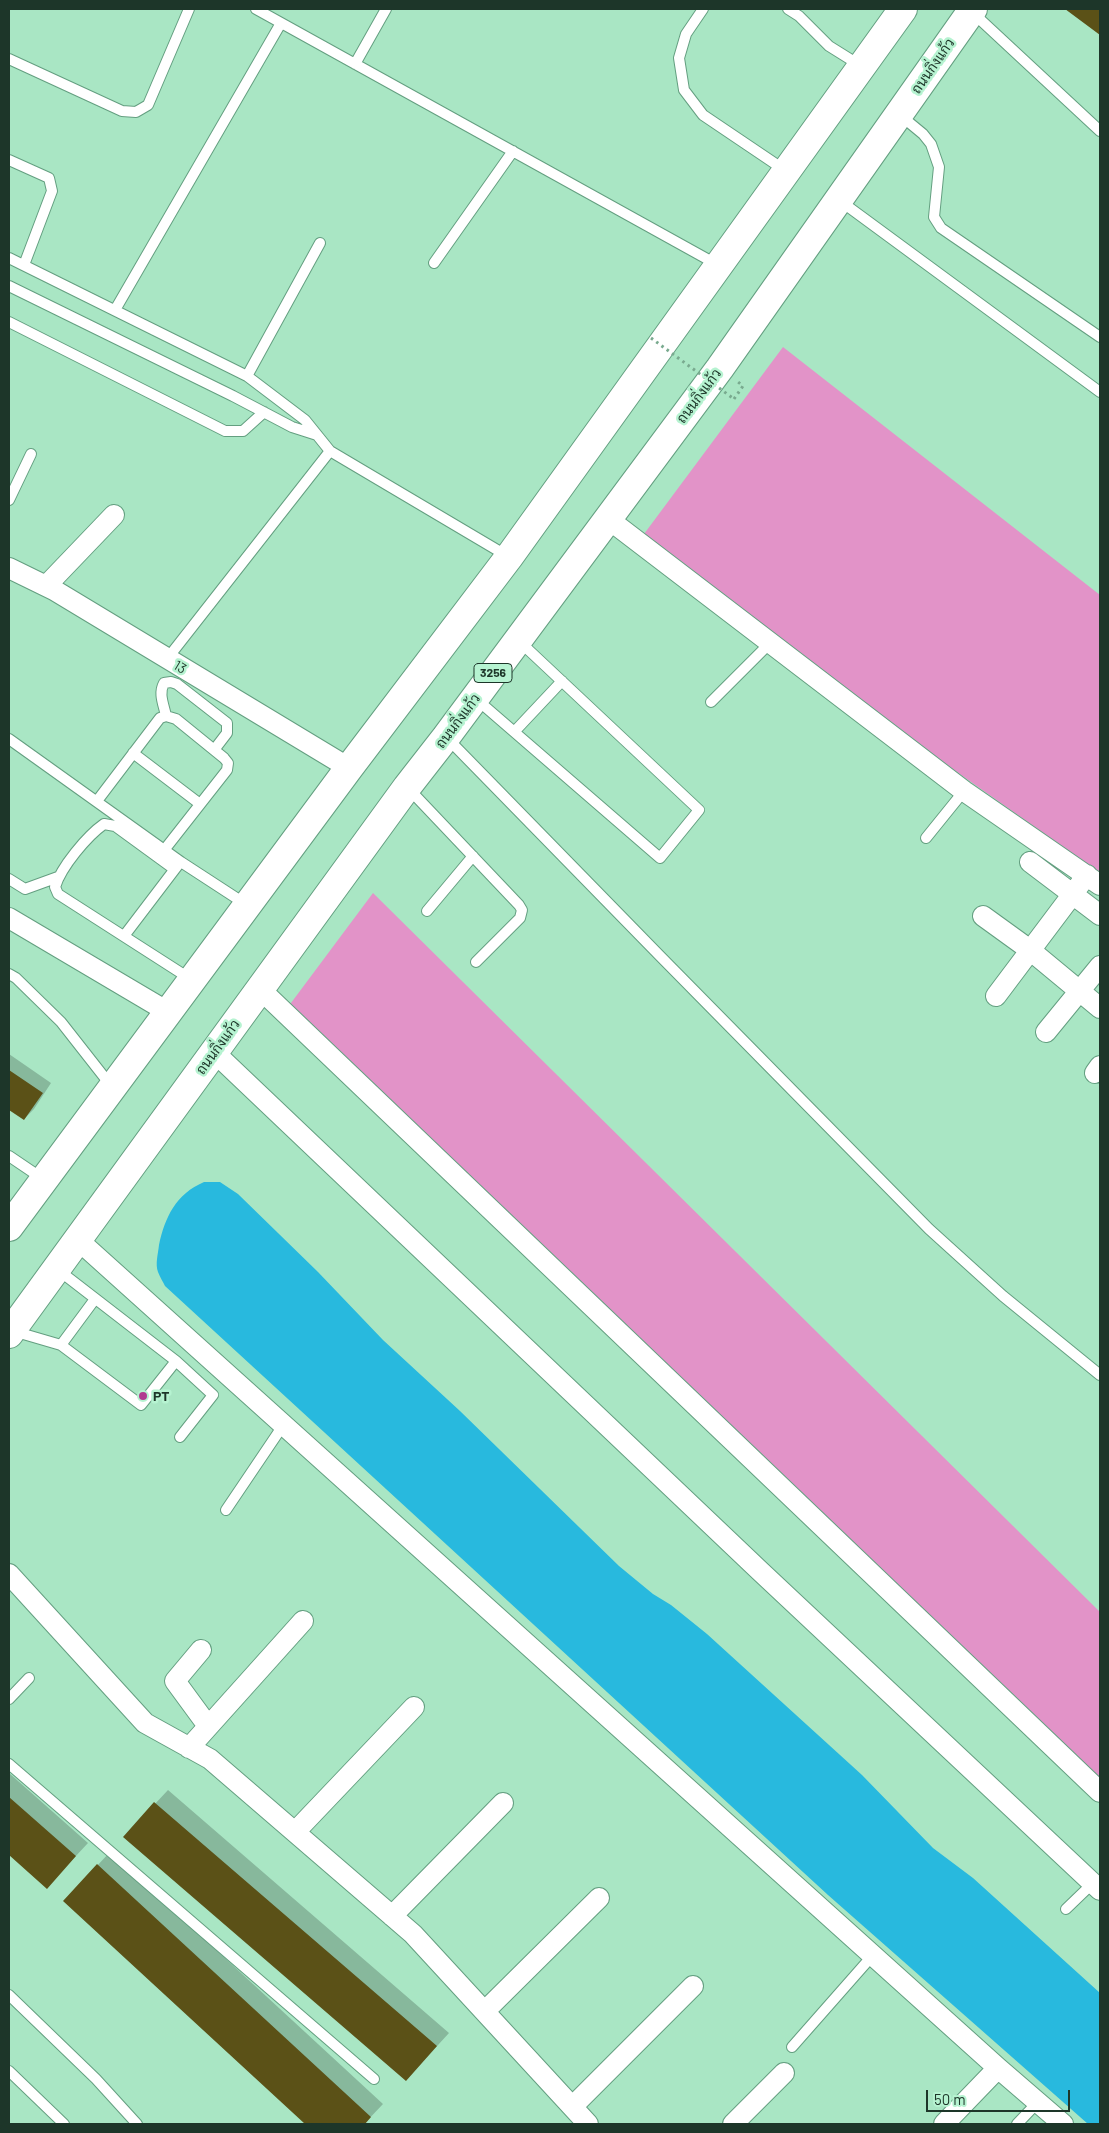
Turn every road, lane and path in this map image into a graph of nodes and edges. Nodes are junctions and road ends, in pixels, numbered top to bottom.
1 (189, 9) edge
2 (256, 9) edge
3 (386, 9) edge
4 (703, 9) edge
5 (788, 9) edge
6 (903, 9) edge
7 (972, 10) edge
8 (281, 23) junction
9 (9, 59) edge
10 (355, 64) junction
11 (862, 66) junction
12 (899, 114) junction
13 (1100, 131) edge
14 (513, 151) junction
15 (9, 160) edge
16 (787, 171) junction
17 (839, 200) junction
18 (320, 243) dead end
19 (9, 258) edge
20 (434, 263) dead end
21 (24, 264) junction
22 (718, 265) junction
23 (9, 286) edge
24 (115, 310) junction
25 (9, 322) edge
26 (1100, 337) edge
27 (652, 338) dead end
28 (247, 376) junction
29 (1100, 392) edge
30 (734, 399) dead end
31 (264, 412) junction
32 (318, 436) junction
33 (330, 451) junction
34 (31, 454) dead end
35 (9, 500) edge
36 (114, 514) dead end
37 (607, 518) junction
38 (509, 557) junction
39 (9, 568) edge
40 (46, 586) junction
41 (518, 640) junction
42 (770, 643) junction
43 (167, 659) junction
44 (562, 681) junction
45 (475, 698) junction
46 (711, 702) dead end
47 (166, 716) junction
48 (515, 731) junction
49 (446, 737) junction
50 (9, 739) edge
51 (214, 750) junction
52 (133, 753) junction
53 (349, 768) junction
54 (407, 787) junction
55 (964, 791) junction
56 (97, 801) junction
57 (200, 804) junction
58 (926, 838) dead end
59 (165, 849) junction
60 (472, 856) junction
61 (1030, 862) dead end
62 (178, 865) junction
63 (58, 877) junction
64 (9, 879) edge
65 (1093, 880) edge
66 (1072, 894) junction
67 (248, 906) junction
68 (427, 911) dead end
69 (1100, 915) edge
70 (983, 916) dead end
71 (9, 918) edge
72 (124, 936) junction
73 (1030, 950) junction
74 (476, 962) dead end
75 (1100, 966) edge
76 (9, 974) edge
77 (193, 980) junction
78 (260, 989) junction
79 (1080, 990) junction
80 (996, 996) dead end
81 (1100, 1008) edge
82 (168, 1012) junction
83 (1046, 1032) dead end
84 (214, 1052) junction
85 (112, 1088) junction
86 (9, 1156) edge
87 (44, 1180) junction
88 (9, 1227) edge
89 (77, 1239) junction
90 (56, 1269) junction
91 (95, 1299) junction
92 (10, 1332) edge
93 (61, 1345) junction
94 (176, 1361) junction
95 (1100, 1375) edge
96 (284, 1424) junction
97 (180, 1436) dead end
98 (226, 1510) dead end
99 (9, 1574) edge
100 (303, 1621) dead end
101 (202, 1650) dead end
102 (29, 1678) dead end
103 (9, 1700) edge
104 (414, 1707) dead end
105 (208, 1726) junction
106 (189, 1748) junction
107 (9, 1764) edge
108 (1100, 1792) edge
109 (503, 1803) dead end
110 (295, 1832) junction
111 (1097, 1886) edge
112 (599, 1898) dead end
113 (1066, 1909) dead end
114 (392, 1916) junction
115 (873, 1955) junction
116 (693, 1986) dead end
117 (9, 1995) edge
118 (485, 2011) junction
119 (792, 2047) dead end
120 (998, 2068) junction
121 (9, 2070) edge
122 (784, 2073) dead end
123 (374, 2079) dead end
124 (1038, 2102) junction
125 (572, 2106) junction
126 (64, 2124) edge
127 (137, 2124) edge
128 (588, 2124) edge
129 (733, 2124) edge
130 (944, 2124) edge
131 (1017, 2124) edge
132 (1063, 2124) edge

1 - 9 lane
2 - 8 lane
3 - 10 lane
4 - 16 lane
5 - 11 lane
6 - 11 main road
7 - 12 main road, ถนนกิ่งแก้ว / 3256
7 - 13 lane
8 - 10 lane
8 - 24 lane
10 - 14 lane
11 - 16 main road
12 - 17 main road, ถนนกิ่งแก้ว / 3256
12 - 26 lane
14 - 20 lane
14 - 22 lane
15 - 21 lane
16 - 22 main road
17 - 29 lane
17 - 37 main road, ถนนกิ่งแก้ว / 3256
18 - 28 lane
19 - 21 lane
21 - 24 lane
22 - 38 main road
23 - 31 lane
24 - 28 lane
25 - 31 lane
27 - 30 path, bridge
28 - 32 lane
31 - 32 lane
32 - 33 lane
33 - 38 lane
33 - 43 lane
34 - 35 lane
36 - 40 street
37 - 41 main road, ถนนกิ่งแก้ว / 3256
37 - 42 street
38 - 53 main road
39 - 40 street, 13
40 - 43 street, 13
41 - 44 lane
41 - 45 main road, ถนนกิ่งแก้ว / 3256
42 - 46 lane
42 - 55 street
43 - 53 street, 13
44 - 48 lane
44 - 48 lane
45 - 48 lane
45 - 49 main road, ถนนกิ่งแก้ว / 3256
47 - 51 lane
47 - 51 lane
47 - 52 lane
49 - 54 main road, ถนนกิ่งแก้ว / 3256
49 - 95 lane
50 - 56 lane
51 - 57 lane
52 - 56 lane
52 - 57 lane
53 - 67 main road
54 - 60 lane
54 - 78 main road, ถนนกิ่งแก้ว / 3256
55 - 58 lane
55 - 65 street
56 - 59 lane
57 - 59 lane
59 - 62 lane
60 - 68 lane
60 - 74 lane
61 - 66 street
62 - 63 lane
62 - 67 lane
62 - 72 lane
63 - 64 lane
63 - 72 lane
65 - 66 street
66 - 69 street
66 - 73 street
67 - 77 main road
70 - 73 street
71 - 82 street
72 - 77 lane
73 - 79 street
73 - 80 street
75 - 79 street
76 - 85 lane
77 - 82 main road
78 - 84 main road, ถนนกิ่งแก้ว / 3256
78 - 108 street
79 - 81 street
79 - 83 street
82 - 85 main road
84 - 89 main road, ถนนกิ่งแก้ว / 3256
84 - 111 street
85 - 87 main road
86 - 87 lane
87 - 88 main road
89 - 90 main road, ถนนกิ่งแก้ว / 3256
89 - 96 street
90 - 91 lane
90 - 92 main road, ถนนกิ่งแก้ว / 3256
91 - 93 lane
91 - 94 lane
92 - 93 lane
93 - 94 lane
94 - 97 lane
96 - 98 lane
96 - 115 street
99 - 106 street
100 - 105 street
101 - 105 street
102 - 103 lane
104 - 110 street
105 - 106 street
106 - 110 street
107 - 123 lane
109 - 114 street
110 - 114 street
111 - 113 lane
112 - 118 street
114 - 118 street
115 - 119 lane
115 - 120 street
116 - 125 street
117 - 127 lane
118 - 125 street
120 - 124 street
120 - 130 street
121 - 126 lane
122 - 129 street
124 - 131 lane
124 - 132 street
125 - 128 street

